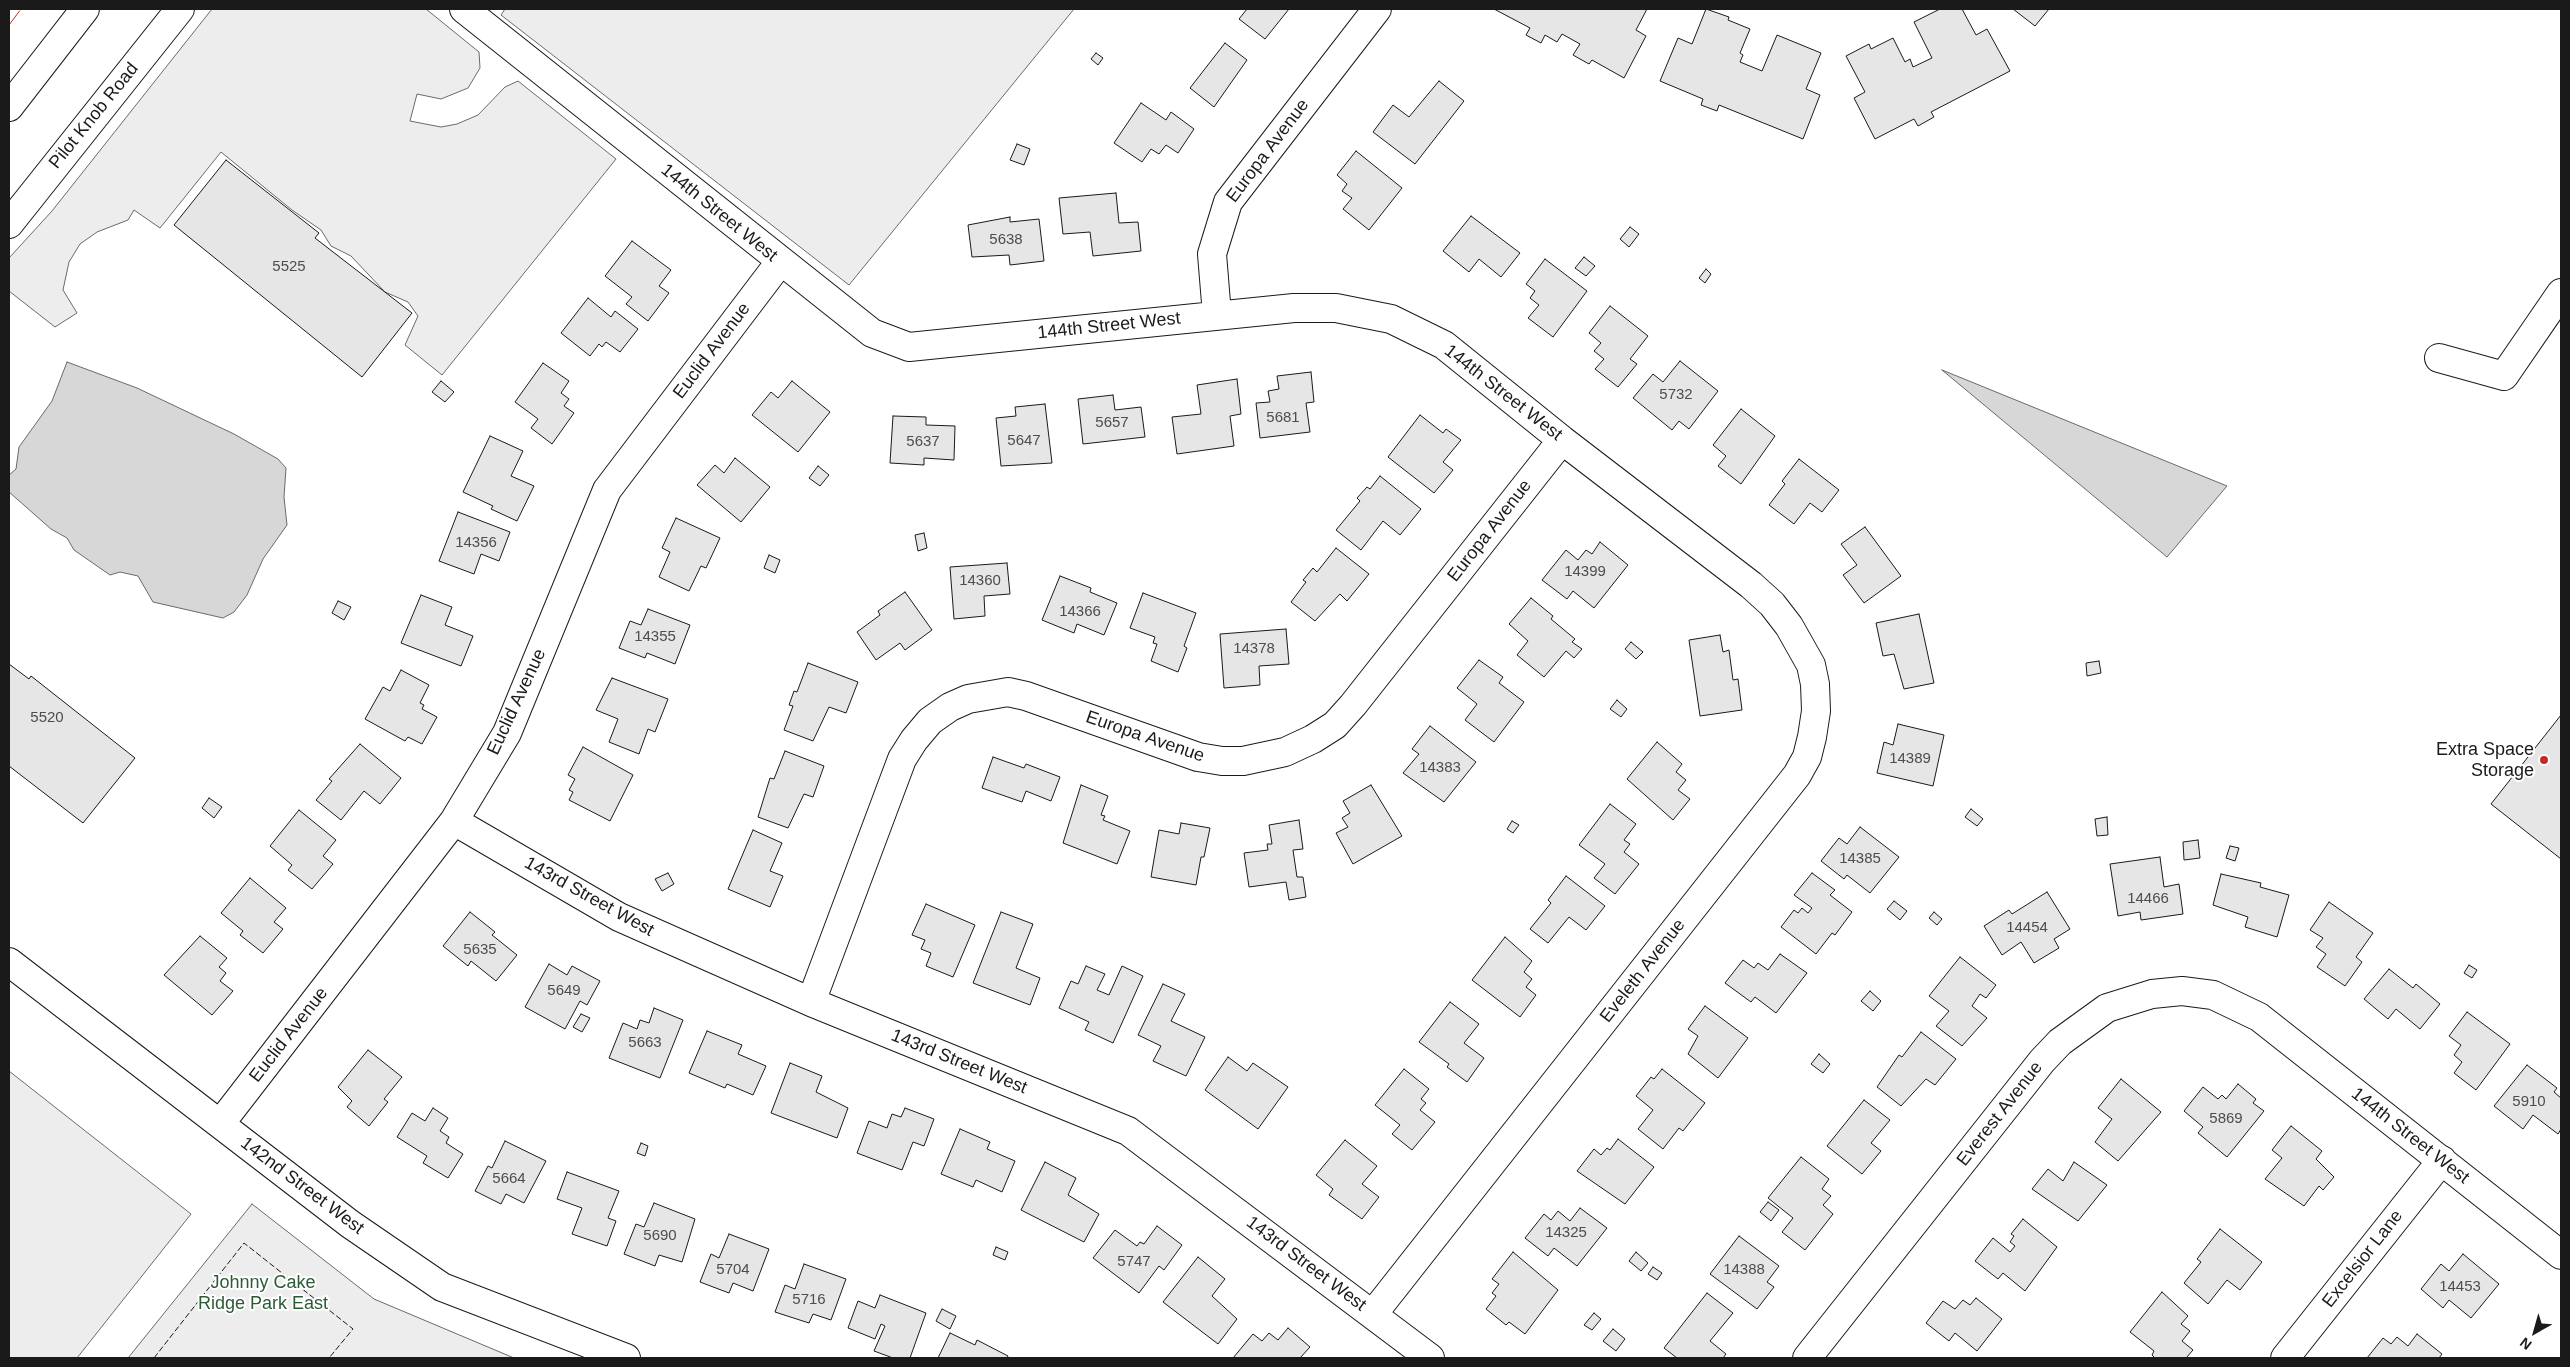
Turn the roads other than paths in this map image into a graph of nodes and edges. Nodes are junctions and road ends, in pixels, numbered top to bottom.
1 (86, 9) edge
2 (180, 9) edge
3 (464, 9) edge
4 (1377, 9) edge
5 (9, 107) edge
6 (9, 224) edge
7 (780, 262) junction
8 (2561, 293) edge
9 (1217, 315) junction
10 (2439, 358) dead end
11 (1562, 440) junction
12 (1772, 604) joint
13 (454, 821) junction
14 (9, 962) edge
15 (811, 1002) junction
16 (2260, 1016) joint
17 (220, 1124) junction
18 (2442, 1160) junction
19 (2561, 1255) edge
20 (1373, 1314) junction
21 (626, 1358) edge
22 (1430, 1358) edge
23 (1807, 1358) edge
24 (2285, 1358) edge

1 - 5 street
2 - 6 street, Pilot Knob Road
3 - 7 street, 144th Street West
4 - 9 street, Europa Avenue
7 - 9 street, 144th Street West
7 - 13 street, Euclid Avenue
8 - 10 street
9 - 11 street, 144th Street West
11 - 12 street, 144th Street West
11 - 15 street, Europa Avenue
12 - 20 street, Eveleth Avenue
13 - 15 street, 143rd Street West
13 - 17 street, Euclid Avenue
14 - 17 street, 142nd Street West
15 - 20 street, 143rd Street West
16 - 18 street, 144th Street West
16 - 23 street, Everest Avenue
17 - 21 street, 142nd Street West
18 - 19 street, 144th Street West
18 - 24 street, Excelsior Lane
20 - 22 street, 143rd Street West

